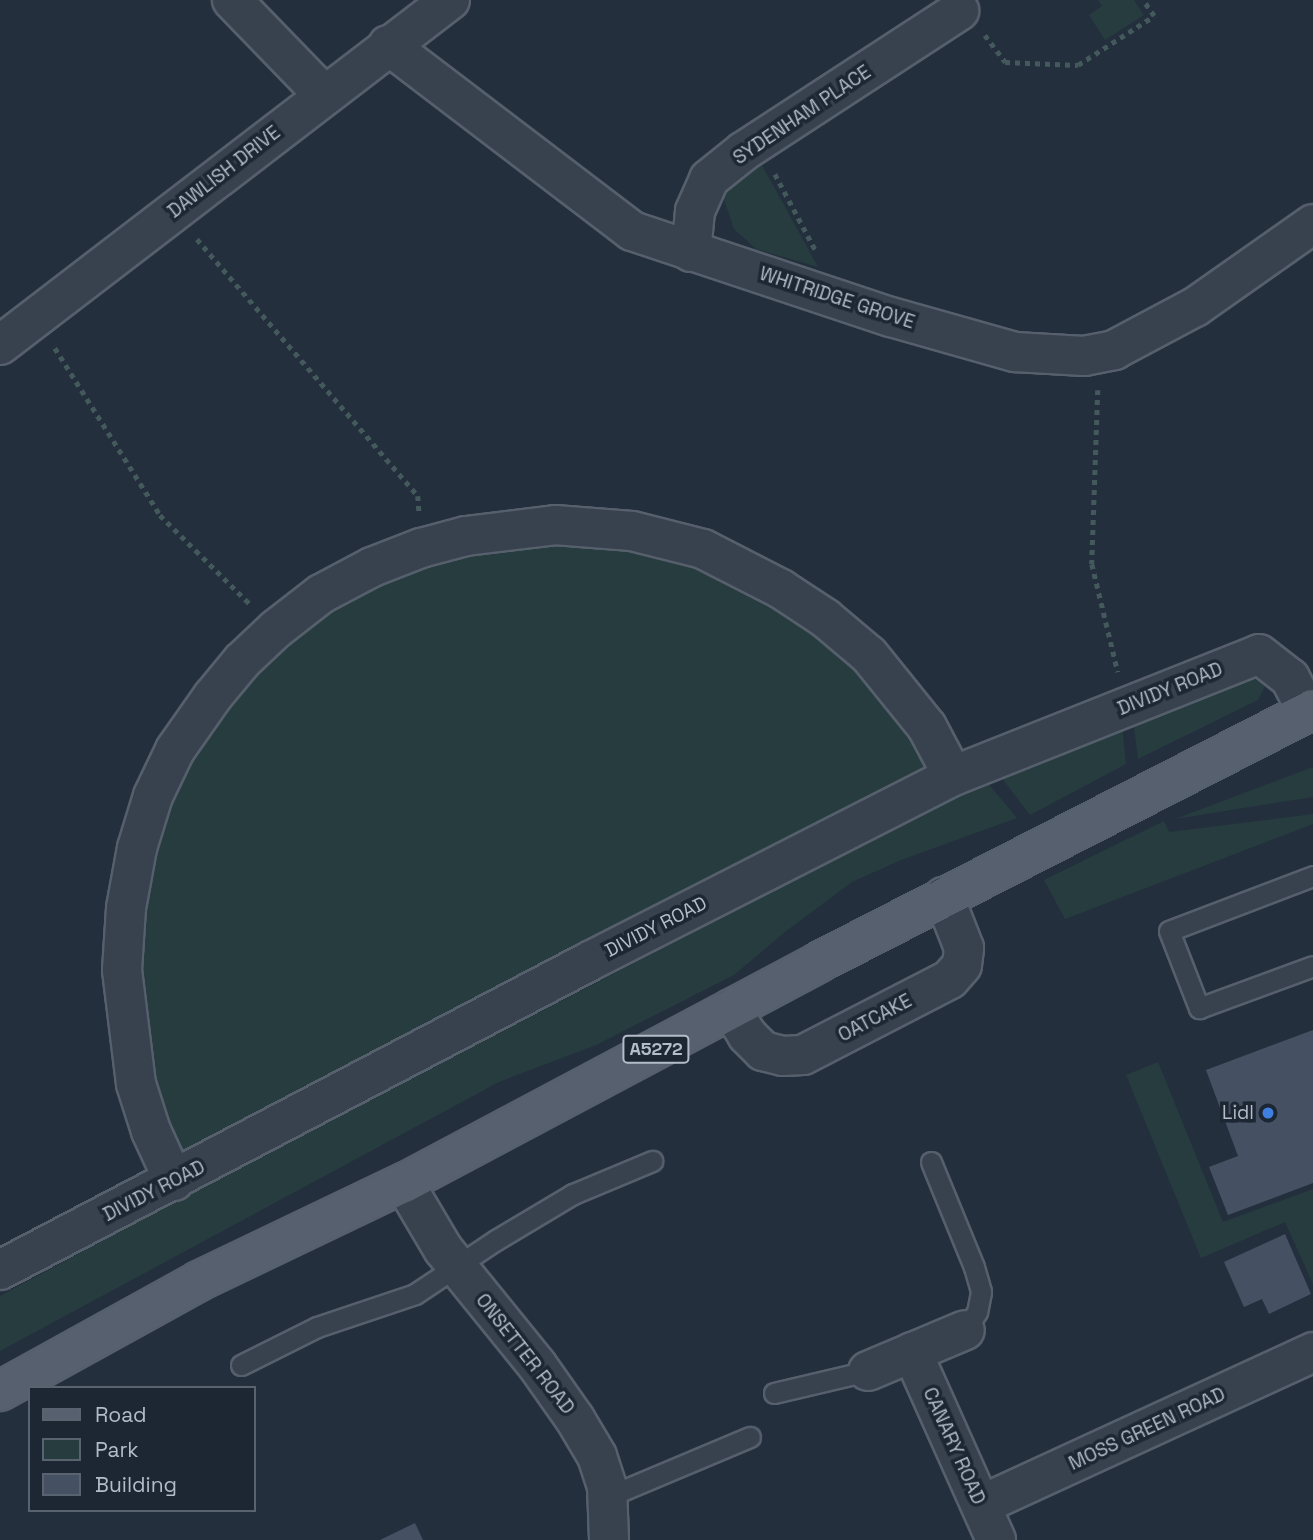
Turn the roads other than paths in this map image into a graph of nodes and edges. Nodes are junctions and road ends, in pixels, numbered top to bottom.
1 (232, 0) edge
2 (450, 0) edge
3 (971, 21) road end
4 (388, 45) junction
5 (324, 95) junction
6 (1313, 224) edge
7 (691, 251) junction
8 (0, 345) edge
9 (1310, 710) edge
10 (953, 776) junction
11 (1313, 876) edge
12 (944, 897) junction
13 (1313, 966) edge
14 (731, 1009) junction
15 (652, 1161) dead end
16 (931, 1162) dead end
17 (174, 1181) junction
18 (404, 1183) junction
19 (457, 1266) junction
20 (0, 1270) edge
21 (965, 1330) joint
22 (912, 1352) junction
23 (1313, 1352) edge
24 (241, 1365) dead end
25 (868, 1371) joint
26 (0, 1391) edge
27 (774, 1393) dead end
28 (750, 1437) dead end
29 (607, 1497) junction
30 (981, 1506) junction
31 (609, 1540) edge
32 (996, 1540) edge

1 - 5 street
2 - 4 street, DAWLISH DRIVE
3 - 7 street, SYDENHAM PLACE
4 - 5 street, DAWLISH DRIVE
4 - 7 street, WHITRIDGE GROVE
5 - 8 street, DAWLISH DRIVE
6 - 7 street, WHITRIDGE GROVE
9 - 10 street, DIVIDY ROAD
9 - 12 main road, DIVIDY ROAD / A5272
10 - 17 street, DIVIDY ROAD
10 - 17 street
11 - 13 lane
12 - 14 main road, DIVIDY ROAD / A5272
12 - 14 street, OATCAKE
14 - 18 main road, DIVIDY ROAD / A5272
15 - 19 lane
16 - 21 lane
17 - 20 street, DIVIDY ROAD
18 - 19 street, ONSETTER ROAD
18 - 26 main road, DIVIDY ROAD / A5272
19 - 24 lane
19 - 29 street, ONSETTER ROAD
21 - 22 street
22 - 25 street
22 - 30 street, CANARY ROAD
23 - 30 street, MOSS GREEN ROAD
25 - 27 lane
28 - 29 lane
29 - 31 street, ONSETTER ROAD
30 - 32 street, CANARY ROAD

